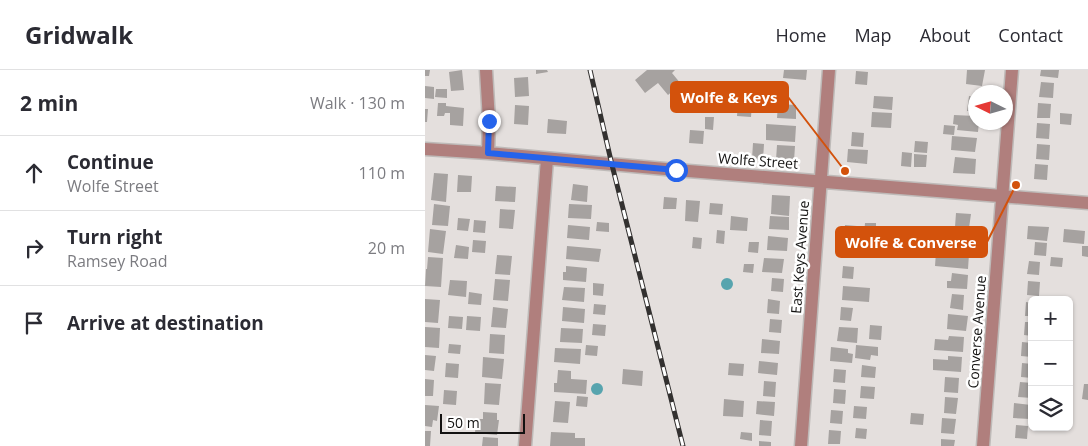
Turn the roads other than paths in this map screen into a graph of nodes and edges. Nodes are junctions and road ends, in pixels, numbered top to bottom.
1 (486, 70) edge
2 (829, 70) edge
3 (1012, 70) edge
4 (425, 149) edge
5 (488, 153) junction
6 (547, 159) junction
7 (821, 180) junction
8 (1002, 196) junction
9 (1088, 202) edge
10 (525, 446) edge
11 (801, 446) edge
12 (983, 446) edge

1 - 5 street
2 - 7 street, East Keys Avenue
3 - 8 street, Converse Avenue
4 - 5 street, Wolfe Street
5 - 6 street, Wolfe Street
6 - 7 street, Wolfe Street
6 - 10 street
7 - 8 street, Wolfe Street
7 - 11 street, East Keys Avenue
8 - 9 street, Wolfe Street
8 - 12 street, Converse Avenue

